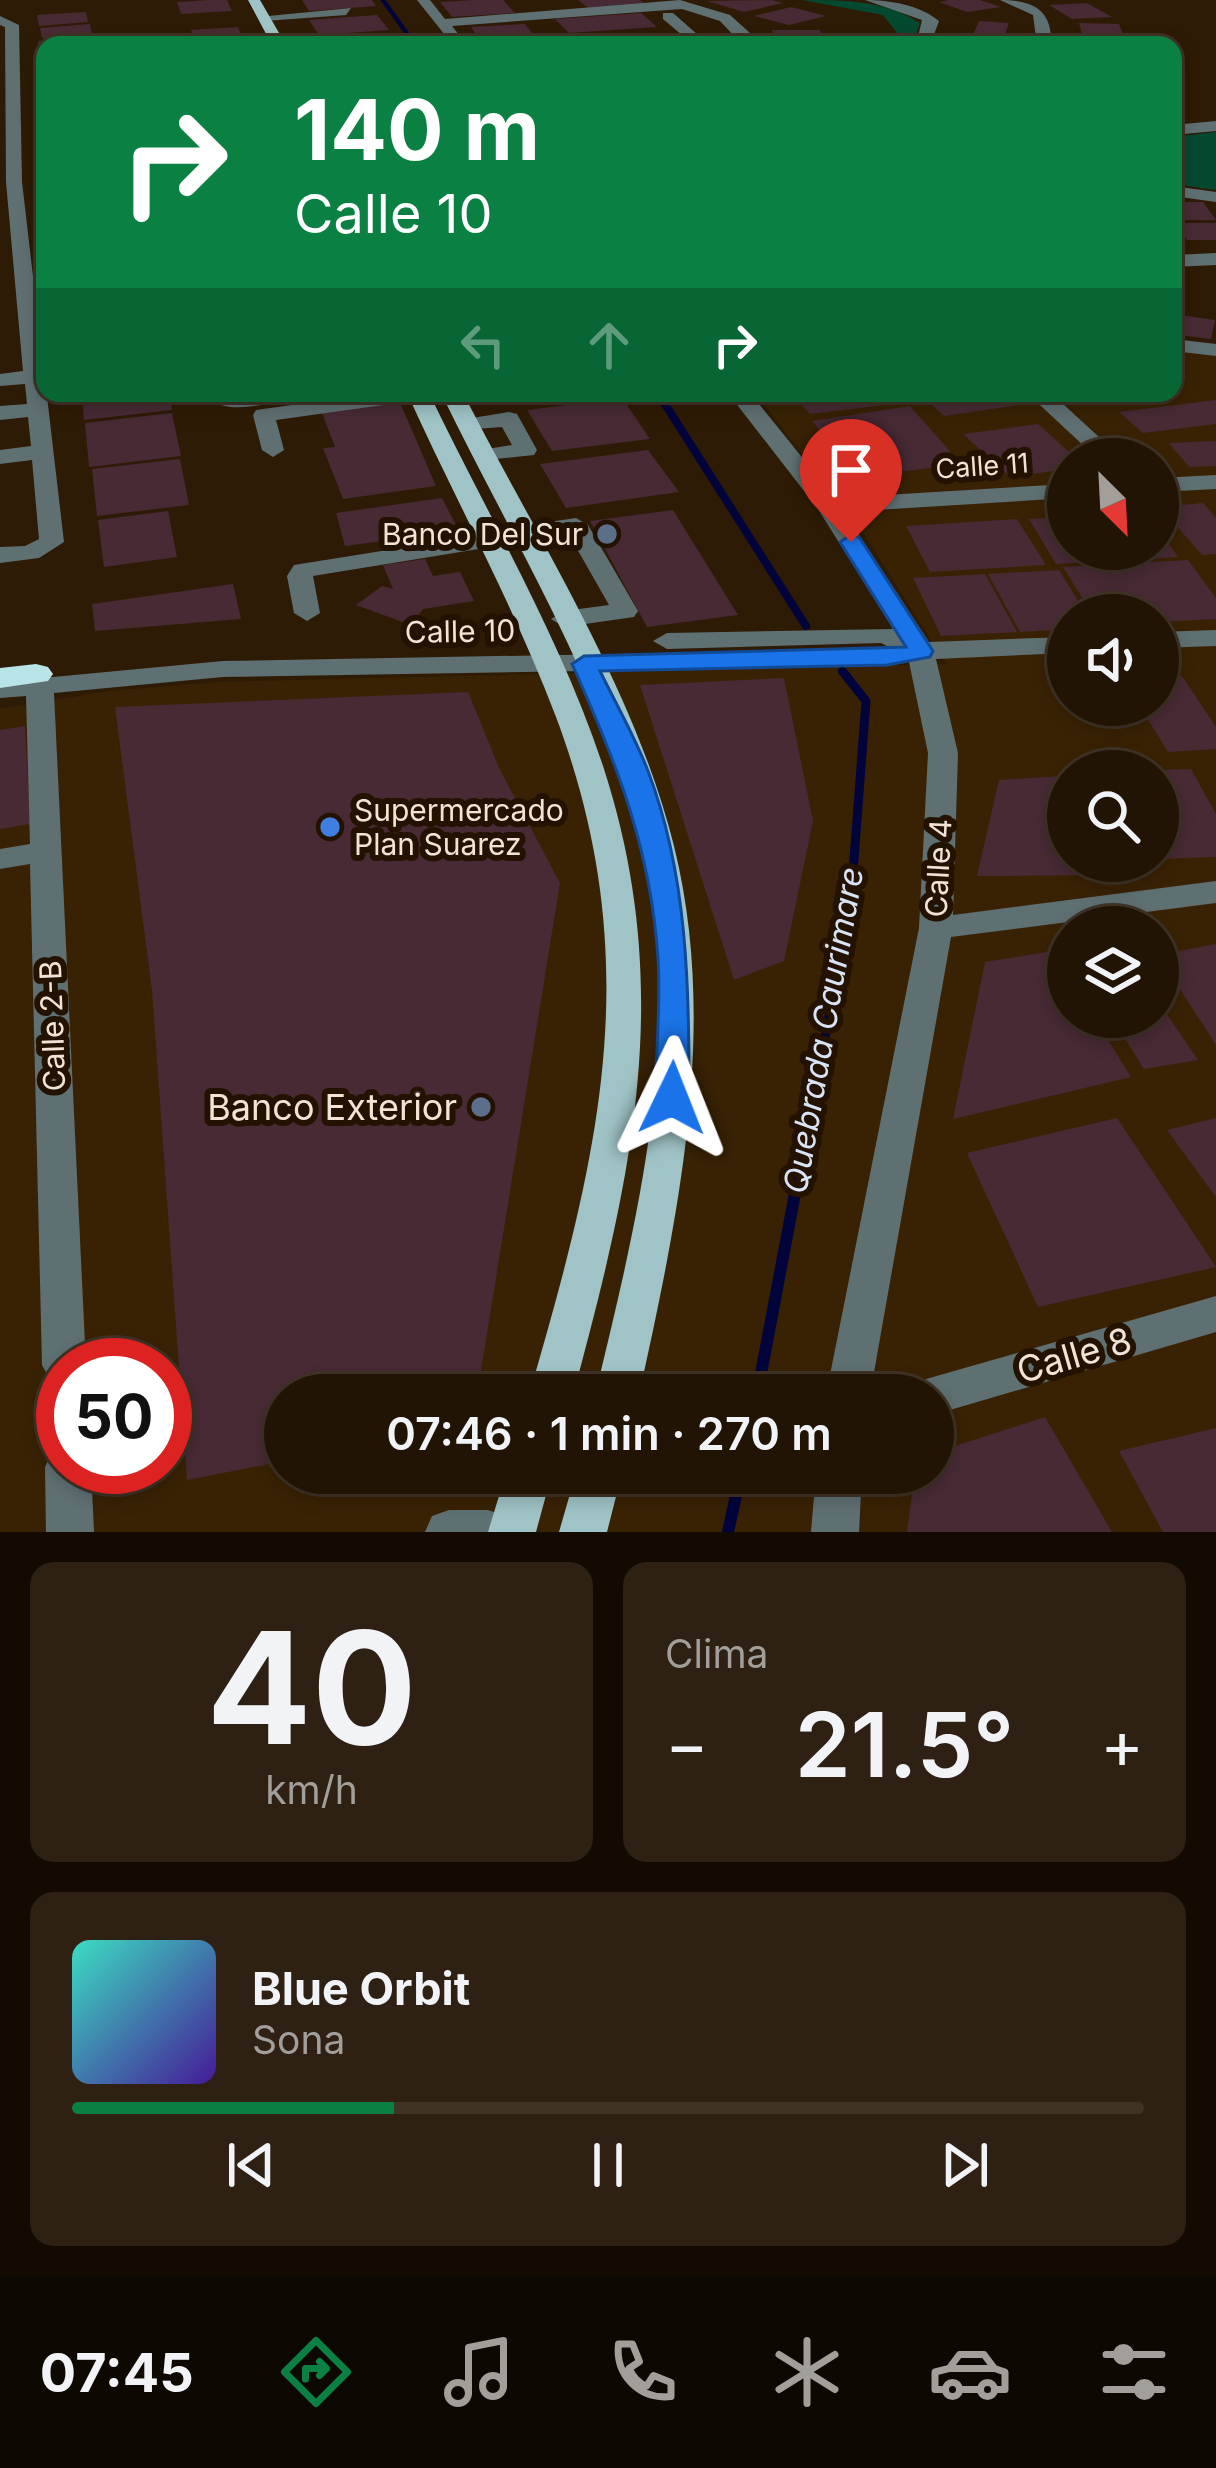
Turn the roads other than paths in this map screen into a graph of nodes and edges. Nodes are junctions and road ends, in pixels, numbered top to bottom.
1 (254, 0) edge
2 (423, 0) edge
3 (872, 0) edge
4 (1006, 0) edge
5 (683, 4) junction
6 (17, 8) dead end
7 (666, 8) edge
8 (346, 11) dead end
9 (284, 16) junction
10 (265, 17) junction
11 (4, 19) edge
12 (442, 23) junction
13 (296, 32) dead end
14 (274, 36) edge
15 (453, 36) edge
16 (694, 36) edge
17 (745, 36) edge
18 (926, 36) edge
19 (1045, 36) edge
20 (6, 87) edge
21 (1216, 126) edge
22 (1182, 129) edge
23 (1182, 192) edge
24 (15, 196) edge
25 (1216, 197) edge
26 (33, 251) edge
27 (1216, 259) edge
28 (1182, 261) edge
29 (1182, 347) edge
30 (1216, 350) edge
31 (34, 374) junction
32 (0, 378) edge
33 (36, 389) edge
34 (38, 402) edge
35 (357, 402) edge
36 (422, 402) edge
37 (456, 402) edge
38 (746, 402) edge
39 (1048, 402) edge
40 (39, 411) junction
41 (0, 416) edge
42 (468, 425) junction
43 (1088, 438) edge
44 (273, 450) dead end
45 (42, 452) junction
46 (483, 456) junction
47 (0, 457) edge
48 (1216, 482) edge
49 (1179, 484) edge
50 (1047, 492) edge
51 (828, 506) junction
52 (521, 532) junction
53 (488, 541) junction
54 (0, 555) edge
55 (307, 613) dead end
56 (1216, 638) edge
57 (1179, 639) edge
58 (561, 646) junction
59 (1047, 646) edge
60 (921, 651) junction
61 (0, 675) edge
62 (38, 680) junction
63 (0, 690) edge
64 (46, 851) junction
65 (0, 859) edge
66 (1216, 892) edge
67 (936, 928) junction
68 (1216, 1314) edge
69 (63, 1338) edge
70 (557, 1374) edge
71 (622, 1374) edge
72 (852, 1374) edge
73 (954, 1390) edge
74 (69, 1494) edge
75 (523, 1494) edge
76 (593, 1494) edge
77 (838, 1494) edge
78 (70, 1532) edge
79 (449, 1532) edge
80 (488, 1532) edge
81 (512, 1532) edge
82 (583, 1532) edge
83 (835, 1532) edge

1 - 10 main road
2 - 12 street
3 - 18 street
4 - 19 street
5 - 7 street
5 - 12 street
5 - 17 street
6 - 11 street
7 - 16 street
8 - 9 street
9 - 10 street
9 - 13 street
10 - 14 main road
11 - 20 street
12 - 15 street
20 - 24 street
21 - 22 street
23 - 25 street
24 - 26 street
26 - 31 street
27 - 28 street
29 - 30 street
31 - 32 street
31 - 33 street
34 - 40 street
35 - 44 street
36 - 53 main road
37 - 42 main road
38 - 51 street, Calle 4
39 - 43 street
40 - 41 street
40 - 45 street
42 - 46 main road
42 - 46 street
45 - 47 street
45 - 54 street
46 - 52 main road
48 - 49 street
50 - 51 street, Calle 11
51 - 60 street, Calle 4
52 - 58 main road
52 - 58 street
53 - 55 street
53 - 58 main road
56 - 57 street
58 - 60 street, Calle 10
58 - 62 street, Calle 10
58 - 70 main road
58 - 71 main road
59 - 60 street, Calle 10
60 - 67 street, Calle 4
61 - 62 highway
62 - 63 street, Calle 10
62 - 64 street, Calle 2-B
64 - 65 street
64 - 69 street, Calle 2-B
66 - 67 street
67 - 72 street, Calle 4
68 - 73 street, Calle 8
74 - 78 street
75 - 81 main road
76 - 82 main road
77 - 83 street
79 - 80 street

